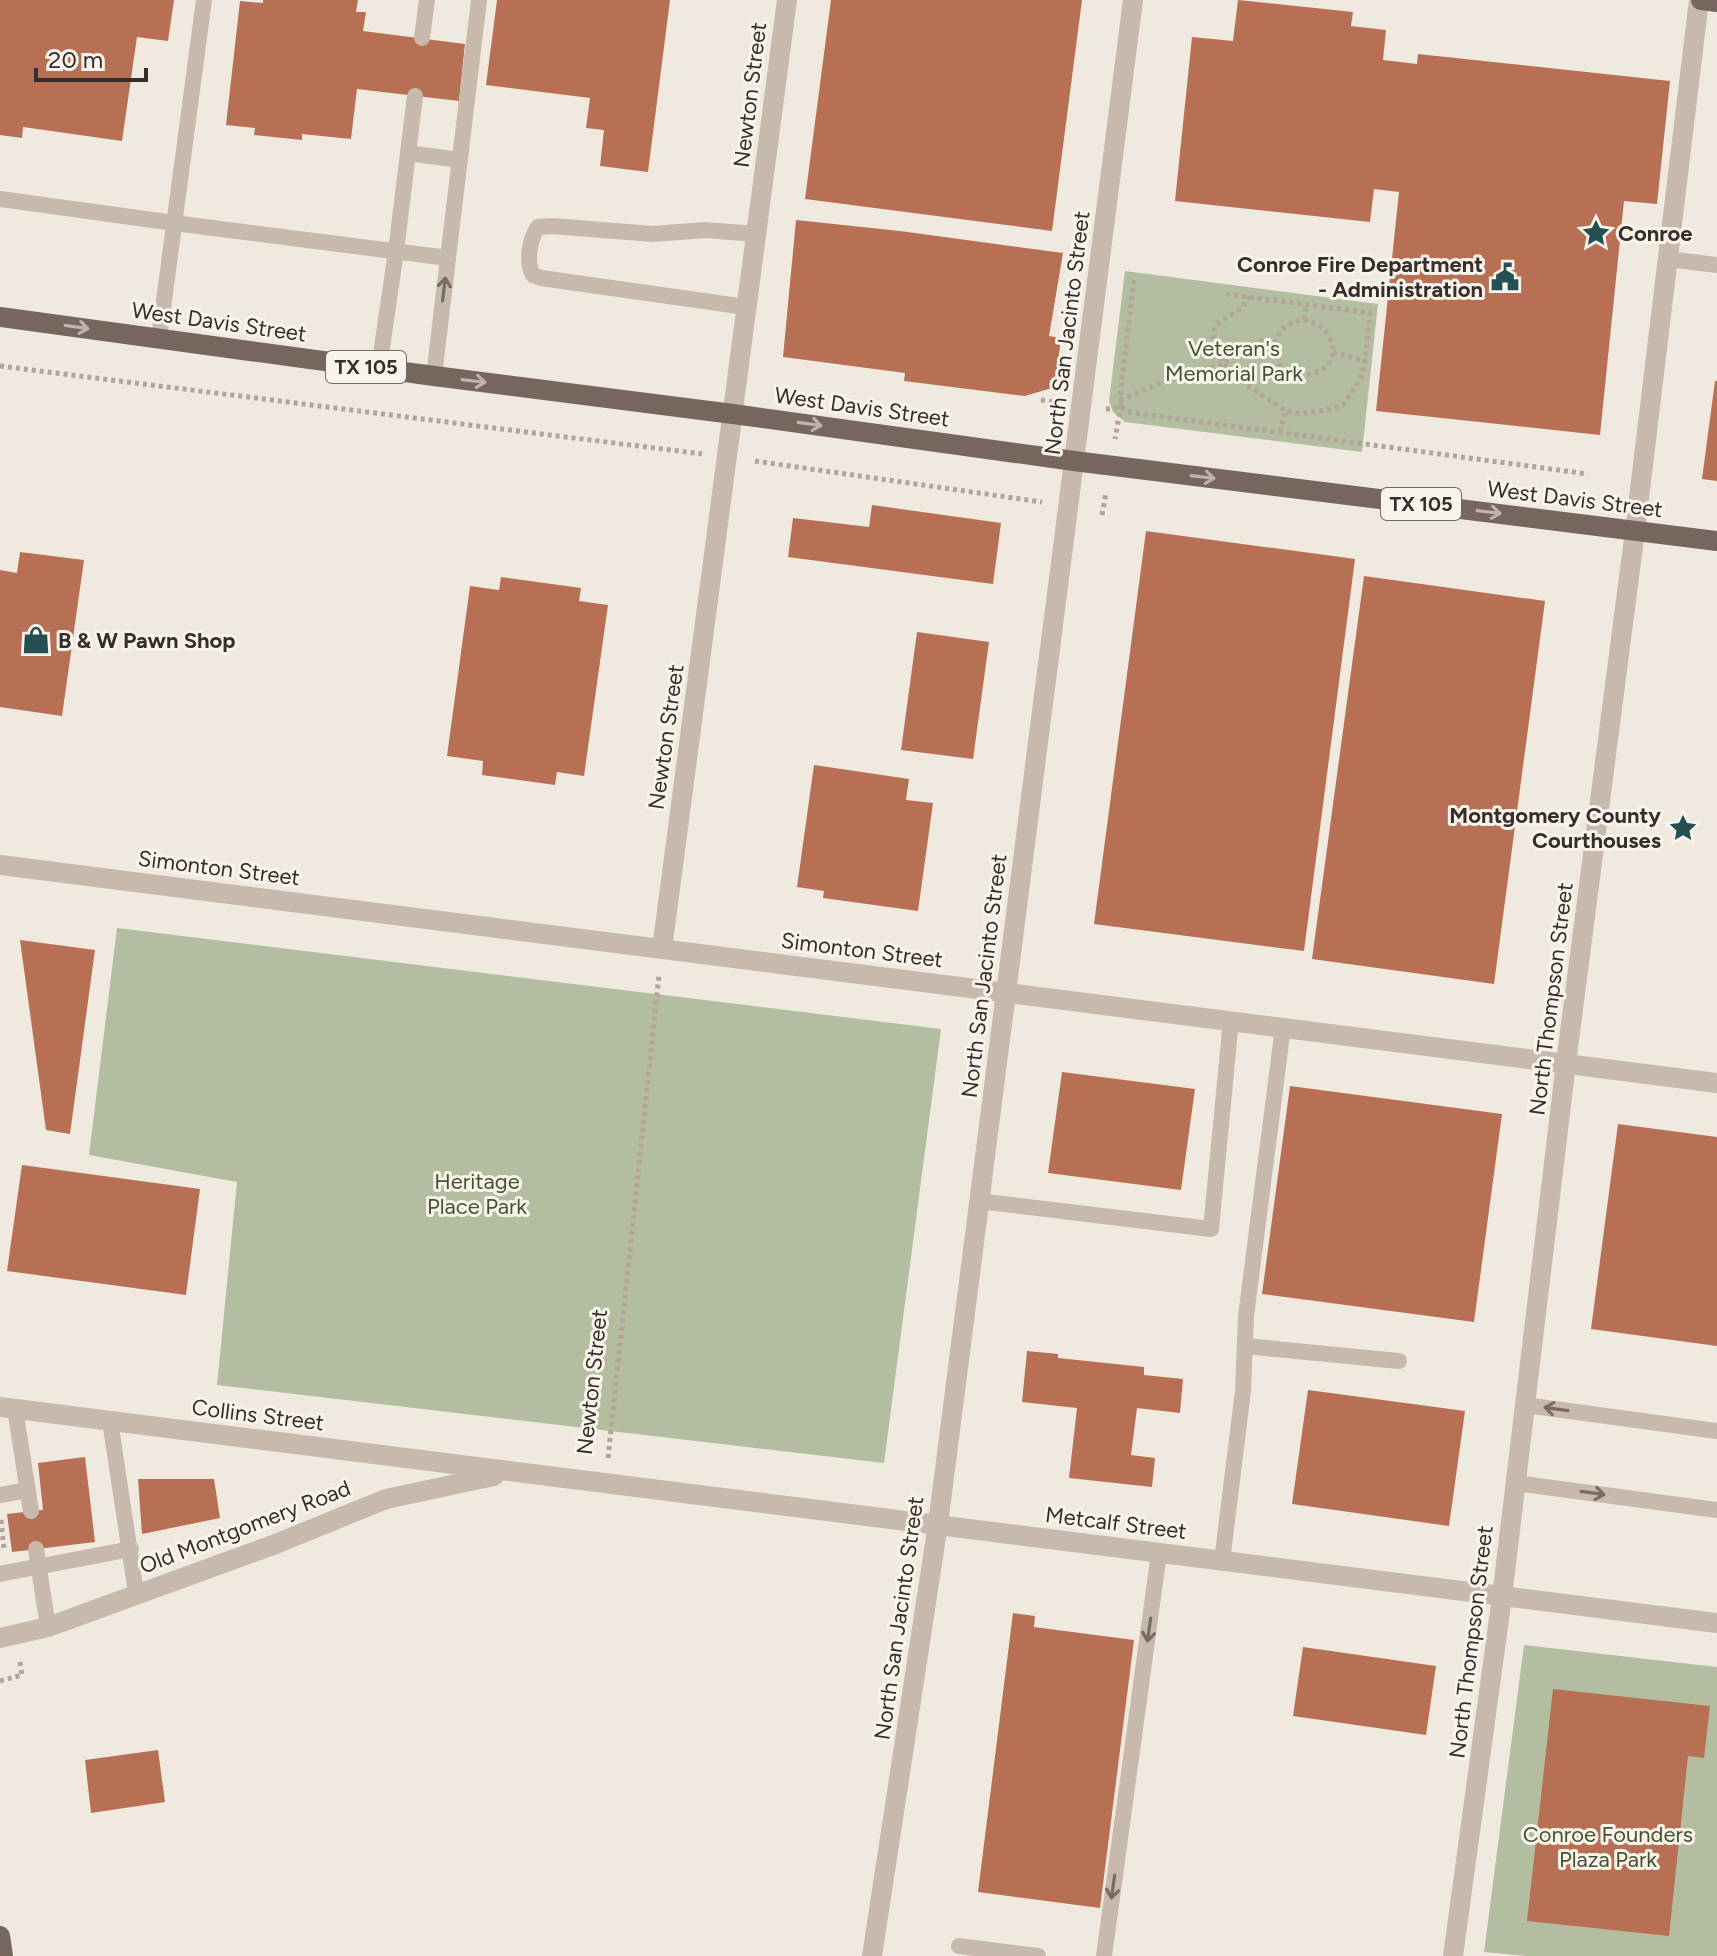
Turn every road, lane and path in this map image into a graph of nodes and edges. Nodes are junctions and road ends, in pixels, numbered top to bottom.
1 (204, 0) edge
2 (427, 0) edge
3 (479, 0) edge
4 (787, 0) edge
5 (1133, 0) edge
6 (1700, 0) edge
7 (1717, 2) edge
8 (422, 38) dead end
9 (415, 96) dead end
10 (408, 153) junction
11 (460, 160) junction
12 (0, 199) edge
13 (174, 223) junction
14 (756, 234) junction
15 (396, 251) junction
16 (448, 258) junction
17 (1668, 259) junction
18 (1717, 265) edge
19 (1134, 280) dead end
20 (1226, 294) dead end
21 (1248, 296) junction
22 (1306, 304) junction
23 (746, 307) junction
24 (0, 317) edge
25 (1304, 320) junction
26 (159, 338) junction
27 (1276, 342) junction
28 (1333, 352) junction
29 (1365, 361) junction
30 (1223, 364) junction
31 (0, 366) edge
32 (379, 368) junction
33 (434, 376) junction
34 (1120, 400) junction
35 (1286, 411) junction
36 (733, 414) junction
37 (1280, 432) junction
38 (727, 457) junction
39 (1074, 461) junction
40 (1588, 474) dead end
41 (1068, 506) junction
42 (1635, 531) junction
43 (1717, 541) edge
44 (0, 865) edge
45 (662, 949) junction
46 (1005, 992) junction
47 (1231, 1020) junction
48 (1283, 1027) junction
49 (1566, 1063) junction
50 (1717, 1083) edge
51 (979, 1201) junction
52 (1245, 1346) junction
53 (1399, 1361) dead end
54 (1525, 1405) junction
55 (7, 1408) edge
56 (110, 1421) junction
57 (1717, 1431) edge
58 (509, 1472) junction
59 (606, 1483) junction
60 (1516, 1483) junction
61 (28, 1490) junction
62 (0, 1495) edge
63 (0, 1507) edge
64 (1717, 1510) edge
65 (31, 1511) dead end
66 (938, 1524) junction
67 (36, 1549) dead end
68 (131, 1549) junction
69 (1159, 1553) junction
70 (1222, 1561) junction
71 (38, 1567) junction
72 (3, 1574) edge
73 (136, 1593) junction
74 (1502, 1597) junction
75 (1717, 1623) edge
76 (48, 1627) junction
77 (0, 1638) edge
78 (0, 1936) edge
79 (959, 1946) dead end
80 (3, 1956) edge
81 (872, 1956) edge
82 (1038, 1956) edge
83 (1104, 1956) edge
84 (1453, 1956) edge

1 - 13 lane
2 - 8 lane
3 - 11 lane
4 - 14 street, Newton Street
5 - 39 street, North San Jacinto Street
6 - 7 main road
6 - 17 street, North Thompson Street
9 - 10 lane
10 - 11 lane
10 - 15 lane
11 - 16 lane
12 - 13 lane
13 - 15 lane
13 - 26 lane
14 - 23 street, Newton Street
14 - 23 lane
15 - 16 lane
15 - 32 lane
33 -> 16 lane
17 - 18 lane
17 - 42 street, North Thompson Street
19 - 34 path
20 - 21 path
21 - 22 path
21 - 30 path
22 - 25 path
22 - 29 path
23 - 36 street, Newton Street
24 -> 26 main road, West Davis Street / TX 105
25 - 27 path
25 - 28 path
26 - 32 main road, West Davis Street / TX 105
27 - 28 path
27 - 30 path
28 - 29 path
29 - 35 path
30 - 34 path
30 - 35 path
31 - 38 path
32 - 33 main road, West Davis Street / TX 105
33 -> 36 main road, West Davis Street / TX 105
34 - 37 path
35 - 37 path
36 - 38 street, Newton Street
36 -> 39 main road, West Davis Street / TX 105
37 - 40 path
38 - 41 path
38 - 45 street, Newton Street
39 - 41 street, North San Jacinto Street
39 -> 42 main road, West Davis Street / TX 105
41 - 46 street, North San Jacinto Street
42 - 43 main road, West Davis Street / TX 105
42 - 49 street, North Thompson Street
44 - 45 street, Simonton Street
45 - 46 street, Simonton Street
45 - 59 path, Newton Street
46 - 47 street, Simonton Street
46 - 51 street, North San Jacinto Street
47 - 48 street, Simonton Street
47 - 51 lane
48 - 49 street, Simonton Street
48 - 52 lane
49 - 50 street, Simonton Street
49 - 54 street, North Thompson Street
51 - 66 street, North San Jacinto Street
52 - 53 lane
52 - 70 lane
57 -> 54 lane
54 - 60 street, North Thompson Street
55 - 56 street, Collins Street
55 - 61 lane
56 - 58 street, Collins Street
56 - 68 lane
58 - 59 street, Metcalf Street
58 - 73 street, Old Montgomery Road
59 - 66 street, Metcalf Street
60 -> 64 lane
60 - 74 street, North Thompson Street
61 - 62 lane
61 - 65 lane
63 - 72 path
66 - 69 street, Metcalf Street
66 - 81 street, North San Jacinto Street
67 - 71 lane
68 - 71 lane
68 - 73 lane
69 - 70 street, Metcalf Street
69 -> 83 lane
70 - 74 street, Metcalf Street
71 - 72 lane
71 - 76 lane
73 - 76 street, Old Montgomery Road
74 - 75 street, Metcalf Street
74 - 84 street, North Thompson Street
76 - 77 street, Old Montgomery Road
78 - 80 main road
79 - 82 lane

